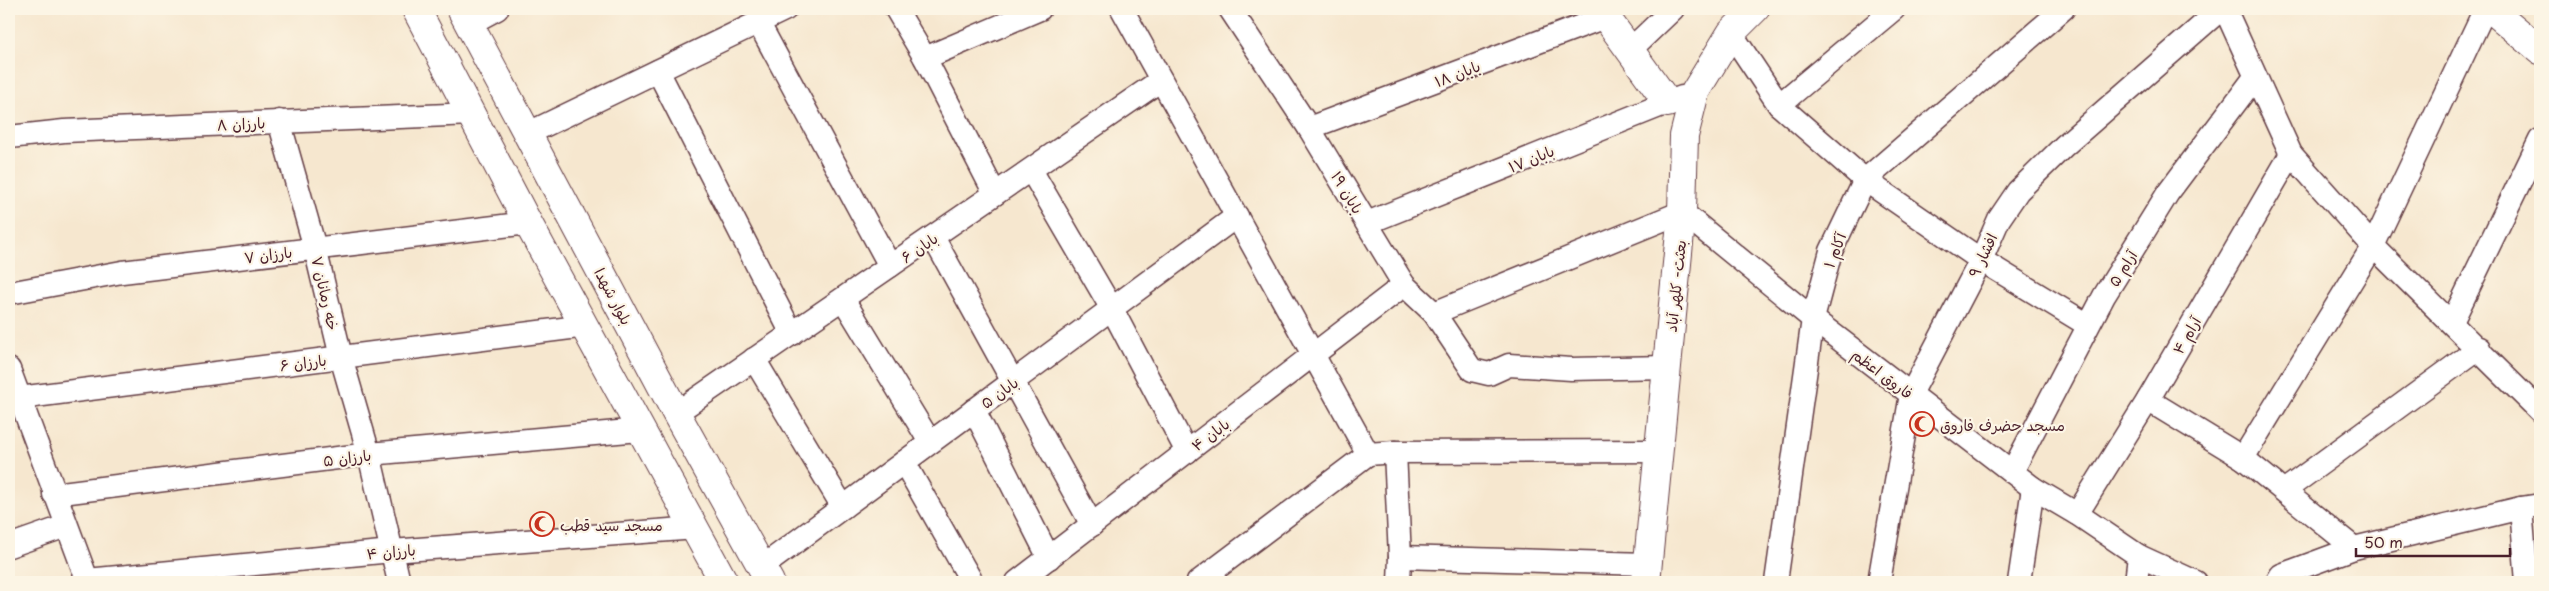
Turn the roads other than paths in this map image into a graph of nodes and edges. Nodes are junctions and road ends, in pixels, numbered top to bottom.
1 (416, 9) edge
2 (497, 9) edge
3 (896, 9) edge
4 (1040, 9) edge
5 (1122, 9) edge
6 (1230, 9) edge
7 (1673, 9) edge
8 (1754, 9) edge
9 (1894, 9) edge
10 (2063, 9) edge
11 (2221, 9) edge
12 (2225, 9) edge
13 (2485, 9) edge
14 (2491, 9) edge
15 (1603, 13) edge
16 (770, 14) edge
17 (465, 16) edge
18 (1731, 33) junction
19 (1630, 50) junction
20 (2540, 50) edge
21 (926, 58) junction
22 (658, 71) junction
23 (2255, 77) junction
24 (1162, 80) junction
25 (1695, 92) junction
26 (1668, 103) junction
27 (1779, 105) junction
28 (473, 114) junction
29 (279, 121) junction
30 (1309, 128) junction
31 (527, 134) junction
32 (9, 137) edge
33 (2540, 140) edge
34 (2291, 154) junction
35 (1031, 170) junction
36 (1865, 180) junction
37 (995, 194) junction
38 (1682, 212) junction
39 (1237, 216) junction
40 (528, 223) junction
41 (1367, 223) junction
42 (933, 237) junction
43 (2373, 246) junction
44 (315, 248) junction
45 (1981, 260) junction
46 (890, 266) junction
47 (1404, 285) junction
48 (9, 293) edge
49 (843, 299) junction
50 (1112, 309) junction
51 (1434, 312) junction
52 (1813, 319) junction
53 (2452, 322) junction
54 (2088, 325) junction
55 (586, 326) junction
56 (792, 334) junction
57 (2479, 348) junction
58 (1314, 355) junction
59 (341, 357) junction
60 (754, 360) junction
61 (1667, 367) junction
62 (9, 373) edge
63 (1014, 381) junction
64 (1911, 394) junction
65 (19, 398) junction
66 (2148, 400) junction
67 (974, 410) junction
68 (2540, 411) edge
69 (676, 413) junction
70 (640, 430) junction
71 (930, 442) junction
72 (1660, 451) junction
73 (1187, 452) junction
74 (1395, 452) junction
75 (369, 454) junction
76 (1368, 454) junction
77 (2243, 458) junction
78 (904, 462) junction
79 (2012, 472) junction
80 (2033, 488) junction
81 (2285, 490) junction
82 (54, 494) junction
83 (844, 506) junction
84 (2531, 506) edge
85 (2078, 514) junction
86 (1092, 525) junction
87 (66, 526) junction
88 (696, 528) junction
89 (9, 546) edge
90 (2354, 548) junction
91 (392, 551) junction
92 (1400, 556) junction
93 (2139, 556) junction
94 (1049, 558) junction
95 (1647, 573) edge
96 (766, 574) edge
97 (87, 581) edge
98 (399, 582) edge
99 (724, 582) edge
100 (972, 582) edge
101 (1017, 582) edge
102 (1198, 582) edge
103 (1398, 582) edge
104 (1776, 582) edge
105 (1879, 582) edge
106 (2018, 582) edge
107 (2136, 582) edge
108 (2196, 582) edge
109 (2277, 582) edge
110 (2527, 582) edge

1 - 28 main road
2 - 17 street
3 - 21 street
4 - 21 street
5 - 24 street
6 - 30 street, بابان ۱۹
7 - 19 street
8 - 18 main road, بعثت- کلهر آباد
9 - 27 street
10 - 36 street, آکام ۱
11 - 45 street, افشار ۹
12 - 23 street
13 - 43 street
14 - 20 main road
15 - 19 main road
15 - 30 street, بابان ۱۸
16 - 22 street
16 - 46 street
17 - 31 main road, بلوار شهدا
18 - 25 main road, بعثت- کلهر آباد
18 - 27 street
19 - 26 main road
21 - 37 street
22 - 31 street
22 - 56 street
23 - 34 street
23 - 54 street, آرام ۵
24 - 35 street, بابان ۶
24 - 39 street
25 - 26 street, بابان ۱۷
25 - 38 main road, بعثت- کلهر آباد
26 - 41 street, بابان ۱۷
27 - 36 street
28 - 29 street, بارزان ۸
28 - 40 main road
29 - 32 street, بارزان ۸
29 - 44 street, خه رمانان ۷
30 - 41 street, بابان ۱۹
31 - 69 main road, بلوار شهدا
33 - 53 street
34 - 43 street
34 - 66 street, آرام ۴
35 - 37 street, بابان ۶
35 - 50 street
36 - 45 street
36 - 52 street, آکام ۱
37 - 42 street, بابان ۶
38 - 51 street
38 - 52 street, فاروق اعظم
38 - 61 main road, بعثت- کلهر آباد
39 - 50 street, بابان ۵
39 - 58 street
40 - 44 street, بارزان ۷
40 - 55 main road
41 - 47 street, بابان ۱۹
42 - 46 street, بابان ۶
42 - 63 street
43 - 53 street
43 - 77 street
44 - 48 street, بارزان ۷
44 - 59 street, خه رمانان ۷
45 - 54 street
45 - 64 street, افشار ۹
46 - 49 street, بابان ۶
47 - 51 street, بابان ۱۹
47 - 58 street, بابان ۴
49 - 56 street, بابان ۶
49 - 71 street
50 - 63 street, بابان ۵
50 - 73 street
51 - 61 street, بابان ۱۹
52 - 64 street, فاروق اعظم
52 - 104 street, آکام ۱
53 - 57 street
54 - 79 street, آرام ۵
55 - 59 street, بارزان ۶
55 - 70 main road
56 - 60 street, بابان ۶
57 - 68 street
57 - 81 street
58 - 73 street, بابان ۴
58 - 76 street
59 - 65 street, بارزان ۶
59 - 75 street, خه رمانان ۷
60 - 69 street, بابان ۶
60 - 83 street
61 - 72 main road, بعثت- کلهر آباد
62 - 65 street
63 - 67 street, بابان ۵
63 - 86 street
64 - 79 street, فاروق اعظم
64 - 105 street, افشار ۹
65 - 82 street
66 - 77 street
66 - 85 street, آرام ۴
67 - 71 street, بابان ۵
67 - 94 street
69 - 96 main road, بلوار شهدا
70 - 75 street, بارزان ۵
70 - 88 main road
71 - 78 street, بابان ۵
72 - 74 street
72 - 95 main road, بعثت- کلهر آباد
73 - 86 street, بابان ۴
74 - 76 street
74 - 92 street
75 - 82 street, بارزان ۵
75 - 91 street, خه رمانان ۷
76 - 102 street
77 - 81 street
78 - 83 street, بابان ۵
78 - 100 street
79 - 80 street, فاروق اعظم
80 - 85 street, فاروق اعظم
80 - 106 street
81 - 90 street
82 - 87 street
83 - 96 street, بابان ۵
84 - 90 street
84 - 110 street
85 - 93 street, فاروق اعظم
86 - 94 street, بابان ۴
87 - 89 street
87 - 97 street
88 - 91 street, بارزان ۴
88 - 99 main road
90 - 109 street
91 - 97 street, بارزان ۴
91 - 98 street, خه رمانان ۷
92 - 95 street
92 - 103 street
93 - 107 street
93 - 108 street, فاروق اعظم
94 - 101 street, بابان ۴

